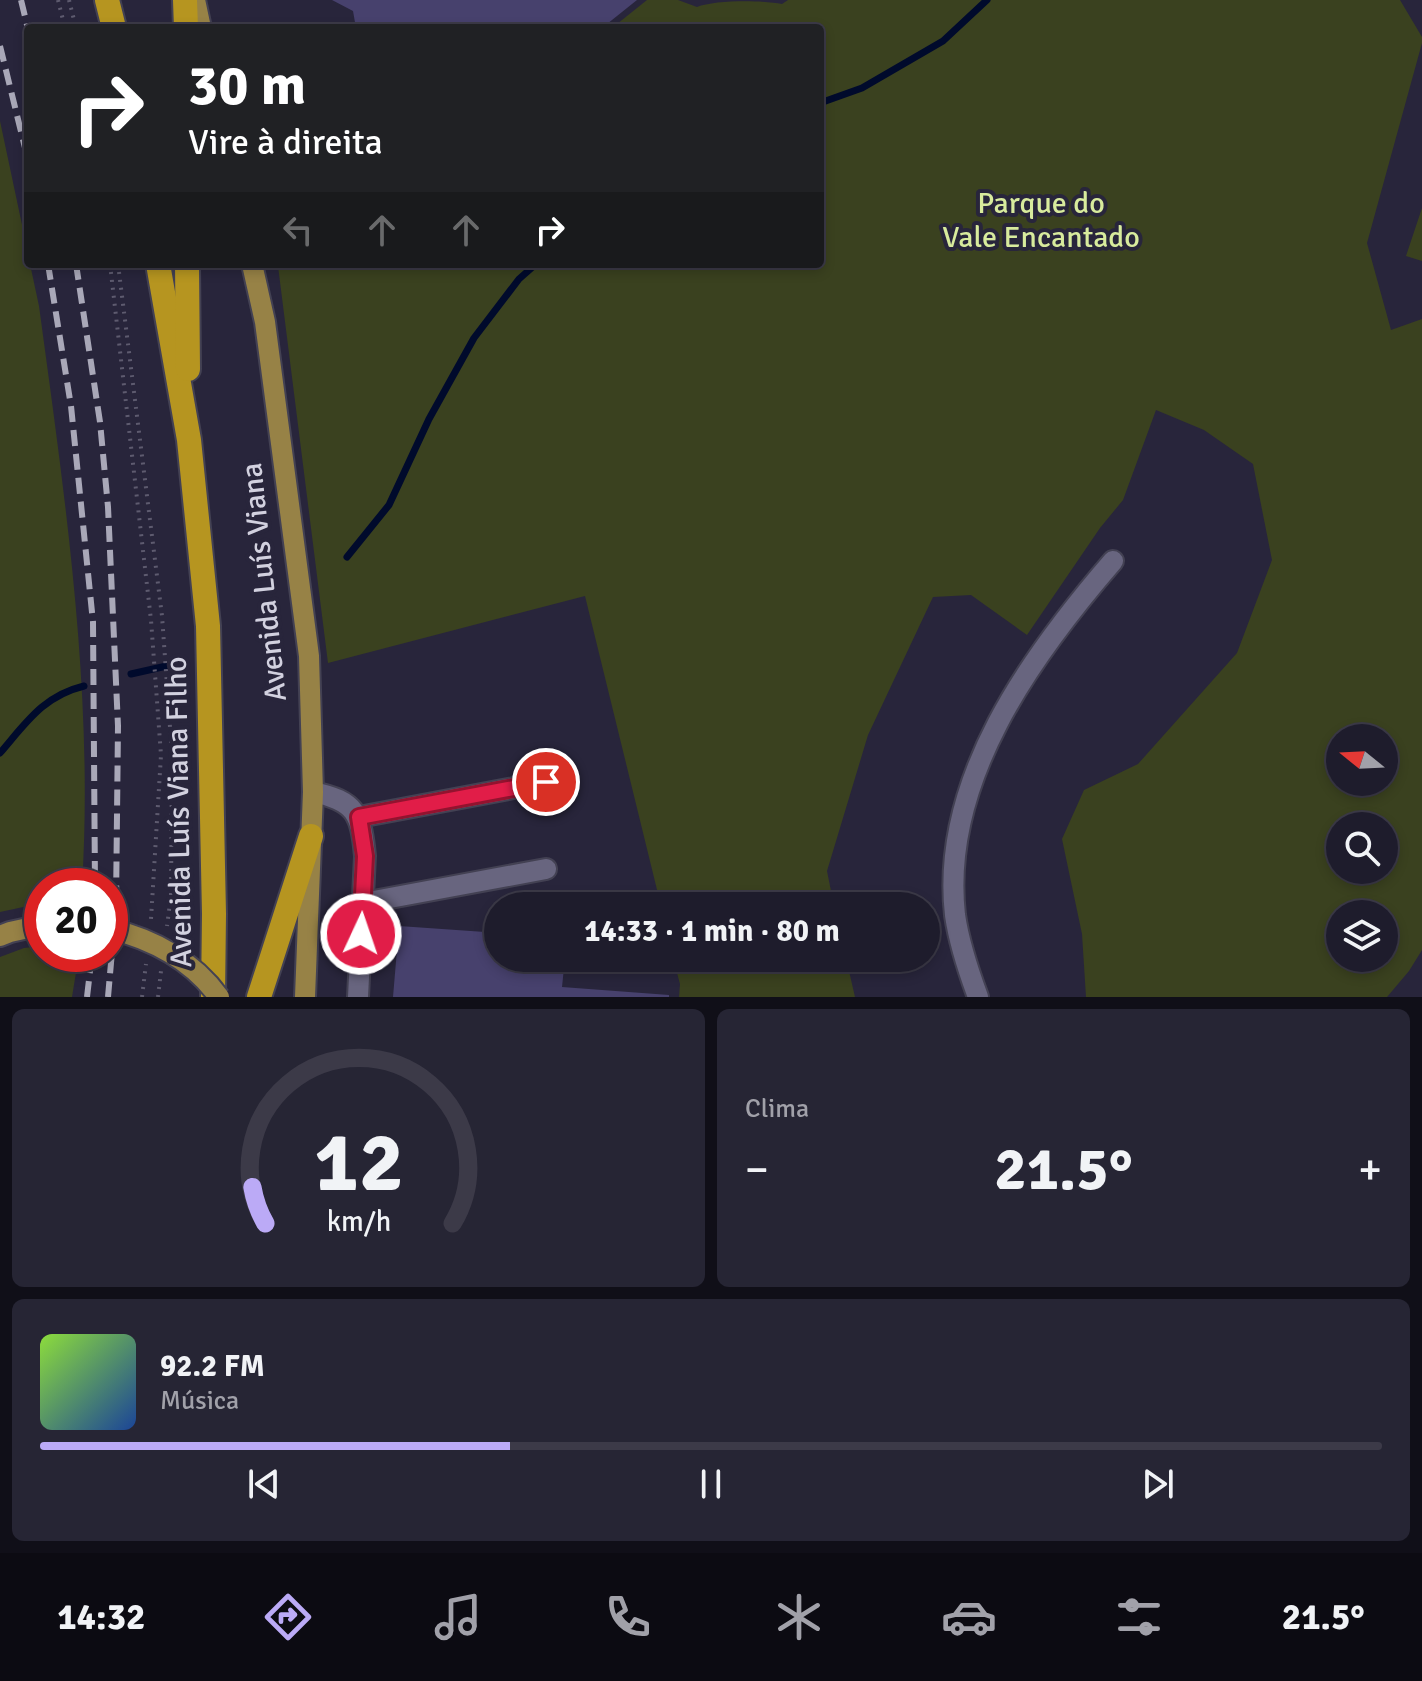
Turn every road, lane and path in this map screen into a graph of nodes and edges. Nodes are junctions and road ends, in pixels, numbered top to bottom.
1 (58, 0) edge
2 (69, 0) edge
3 (107, 0) edge
4 (185, 0) edge
5 (195, 0) edge
6 (64, 24) edge
7 (75, 24) edge
8 (113, 24) edge
9 (186, 24) edge
10 (200, 24) edge
11 (110, 268) edge
12 (118, 268) edge
13 (159, 268) edge
14 (187, 268) edge
15 (253, 268) edge
16 (189, 440) junction
17 (1113, 561) dead end
18 (208, 626) joint
19 (546, 782) dead end
20 (313, 792) junction
21 (359, 817) junction
22 (311, 836) junction
23 (546, 869) dead end
24 (363, 903) junction
25 (151, 921) dead end
26 (24, 929) edge
27 (128, 934) edge
28 (0, 936) edge
29 (165, 939) dead end
30 (147, 952) dead end
31 (161, 968) dead end
32 (142, 997) edge
33 (158, 997) edge
34 (213, 997) edge
35 (219, 997) edge
36 (259, 997) edge
37 (305, 997) edge
38 (358, 997) edge
39 (978, 997) edge

1 - 6 path
2 - 7 path
3 - 8 highway
4 - 9 highway
5 - 10 main road
11 - 25 path
12 - 29 path
13 - 16 highway
14 - 16 highway
15 - 20 main road, Avenida Luís Viana
16 - 18 highway, Avenida Luís Viana
17 - 39 street
18 - 34 highway, Avenida Luís Viana Filho
19 - 21 street
20 - 21 street
20 - 22 main road, Avenida Luís Viana
21 - 24 street
22 - 36 highway
22 - 37 main road
23 - 24 street
24 - 38 street
26 - 28 main road
27 - 35 main road, bridge
30 - 32 path
31 - 33 path

